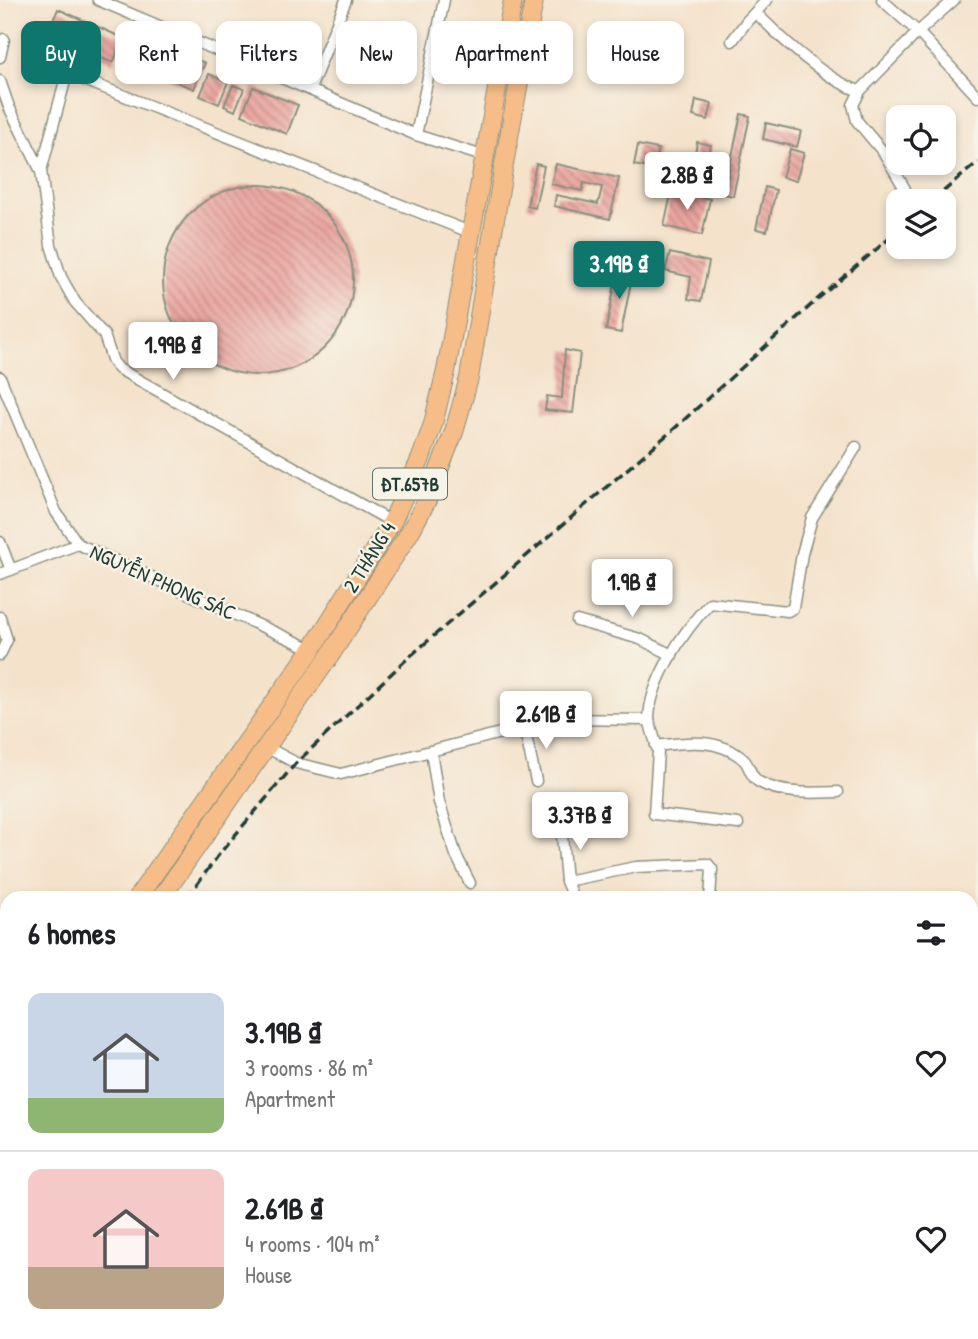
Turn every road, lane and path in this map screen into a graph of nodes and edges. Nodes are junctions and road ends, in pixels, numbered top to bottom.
1 (98, 0) edge
2 (346, 0) edge
3 (444, 0) edge
4 (513, 0) edge
5 (534, 0) edge
6 (767, 0) edge
7 (882, 0) edge
8 (954, 0) edge
9 (755, 13) junction
10 (918, 32) junction
11 (4, 39) dead end
12 (732, 41) dead end
13 (0, 57) edge
14 (0, 81) edge
15 (310, 89) junction
16 (860, 90) junction
17 (978, 97) edge
18 (416, 135) junction
19 (486, 158) junction
20 (41, 171) junction
21 (905, 189) dead end
22 (472, 233) junction
23 (446, 371) junction
24 (0, 377) edge
25 (469, 378) junction
26 (6, 407) edge
27 (856, 447) dead end
28 (391, 522) junction
29 (410, 532) junction
30 (0, 542) edge
31 (78, 544) junction
32 (6, 572) edge
33 (0, 617) edge
34 (577, 621) dead end
35 (312, 649) junction
36 (2, 651) edge
37 (672, 655) junction
38 (330, 657) junction
39 (649, 720) junction
40 (524, 727) junction
41 (656, 746) junction
42 (266, 747) junction
43 (431, 751) junction
44 (536, 781) dead end
45 (838, 792) dead end
46 (560, 813) dead end
47 (738, 824) dead end
48 (566, 881) junction
49 (470, 883) dead end
50 (141, 891) edge
51 (166, 891) edge
52 (570, 891) edge
53 (710, 891) edge

1 - 15 street
2 - 15 street
3 - 18 street
4 - 19 main road, 2 THÁNG 4 / ĐT.657B
5 - 25 main road, 2 THÁNG 4 / ĐT.657B
6 - 9 street
7 - 10 street
8 - 10 street
9 - 12 street
9 - 16 street
10 - 16 street
10 - 17 street
11 - 13 street
14 - 20 street
15 - 18 street
16 - 21 street
18 - 19 street
19 - 22 main road, 2 THÁNG 4 / ĐT.657B
20 - 22 street
20 - 28 street
22 - 23 main road, 2 THÁNG 4 / ĐT.657B
23 - 25 main road
23 - 28 main road, 2 THÁNG 4 / ĐT.657B
24 - 26 street, NGUYỄN PHONG SÁC
25 - 29 main road, 2 THÁNG 4 / ĐT.657B
26 - 31 street, NGUYỄN PHONG SÁC
27 - 37 street
28 - 29 main road
28 - 35 main road, 2 THÁNG 4 / ĐT.657B
29 - 38 main road, 2 THÁNG 4 / ĐT.657B
30 - 32 street
31 - 32 street
31 - 35 street, NGUYỄN PHONG SÁC
33 - 36 street
34 - 37 street
35 - 38 main road
35 - 50 main road, 2 THÁNG 4 / ĐT.657B
37 - 39 street
38 - 42 main road, 2 THÁNG 4 / ĐT.657B
39 - 40 street
39 - 41 street
40 - 43 street
40 - 44 street
41 - 45 street
41 - 47 street
42 - 43 street
42 - 51 main road, 2 THÁNG 4 / ĐT.657B
43 - 49 street
46 - 48 street
48 - 52 street
48 - 53 street

